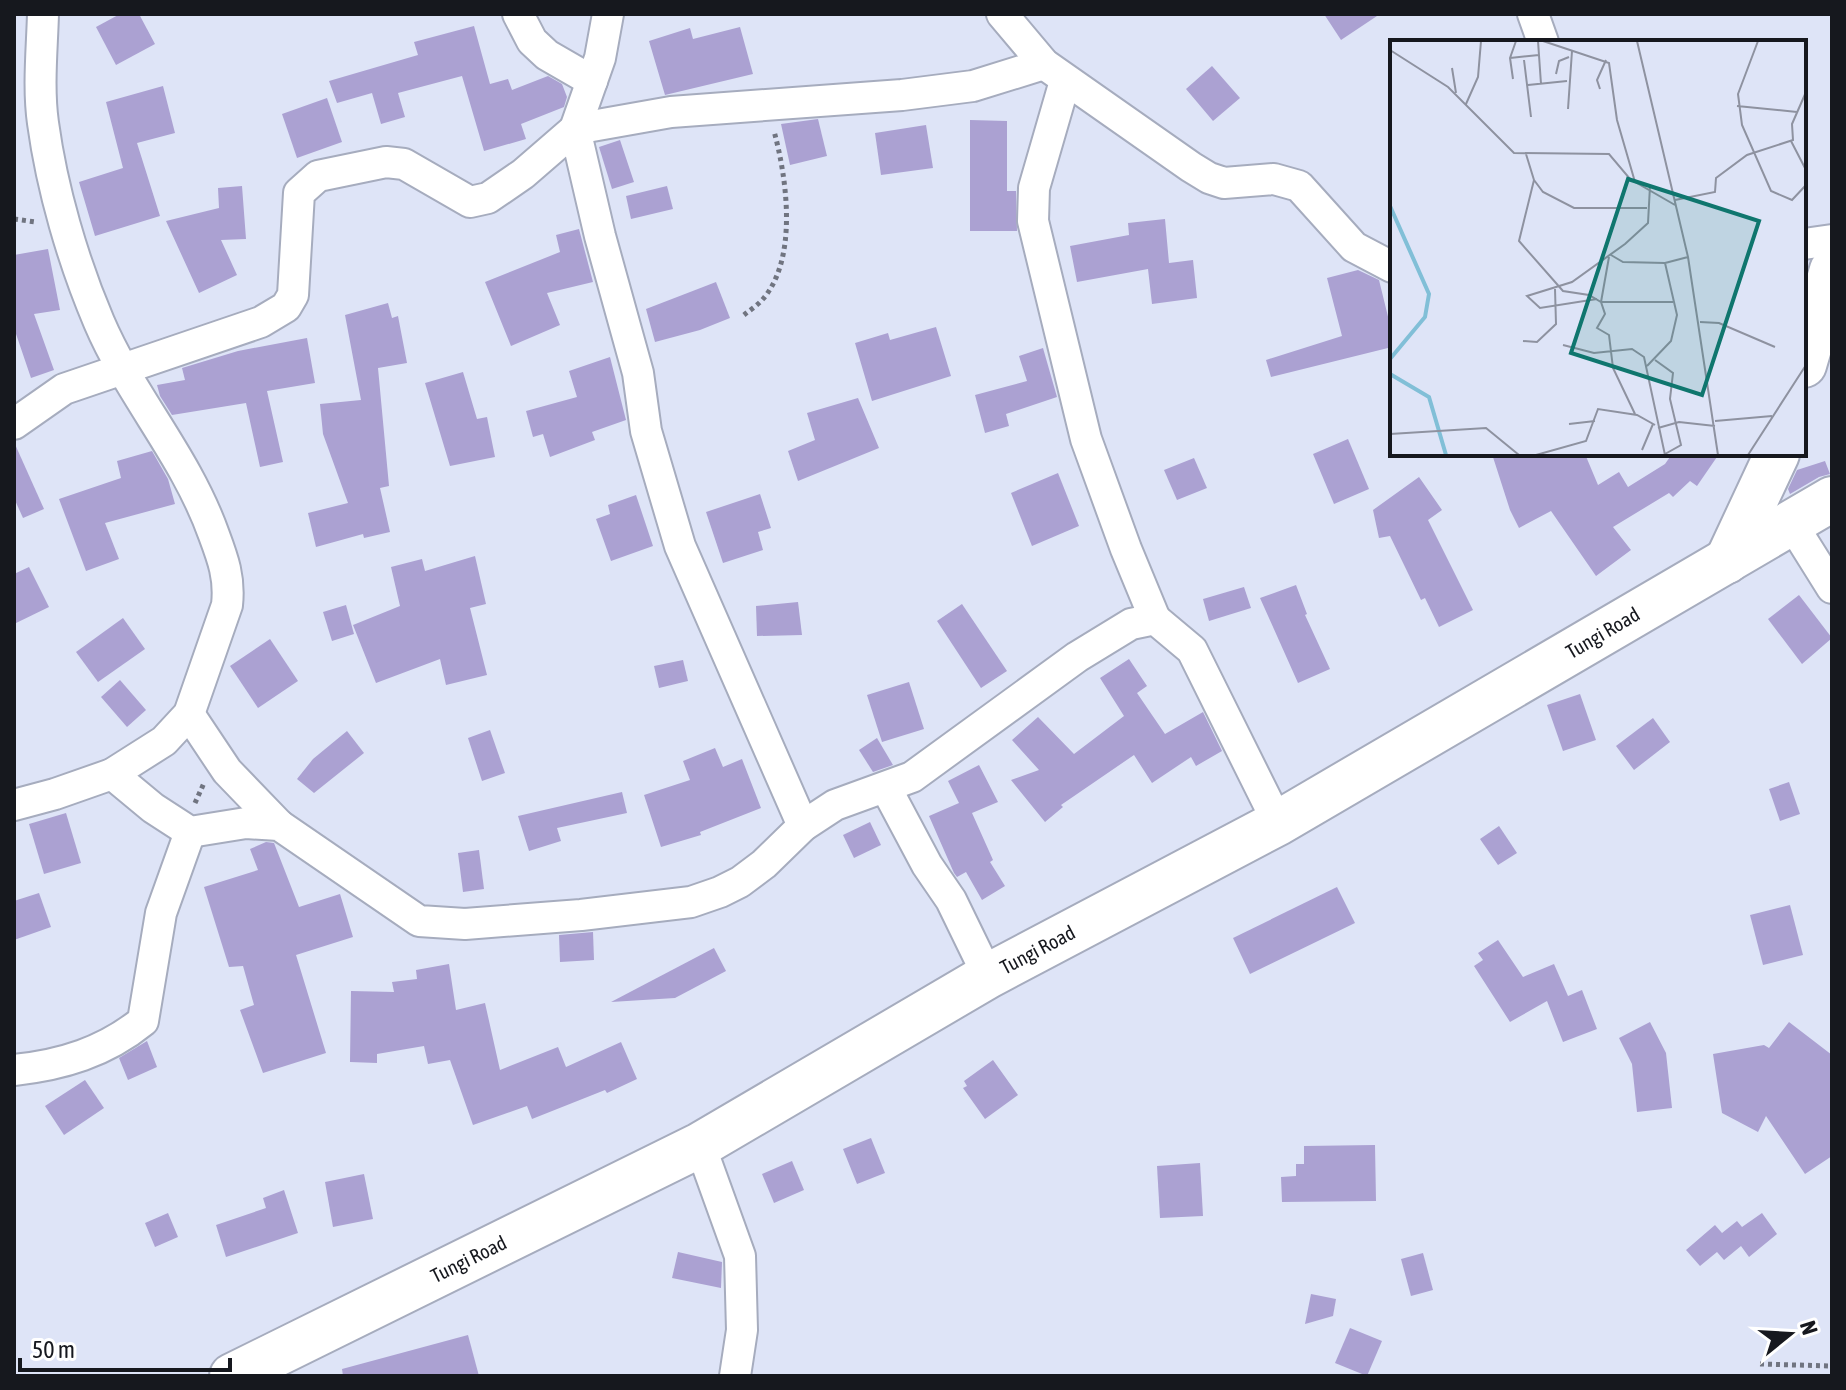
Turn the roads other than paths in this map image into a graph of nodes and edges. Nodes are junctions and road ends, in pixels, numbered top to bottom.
1 (43, 14) edge
2 (518, 14) edge
3 (608, 14) edge
4 (1002, 14) edge
5 (1533, 14) edge
6 (1542, 40) edge
7 (1054, 73) junction
8 (592, 81) junction
9 (575, 129) junction
10 (1832, 240) edge
11 (1806, 244) edge
12 (1390, 266) edge
13 (1832, 270) edge
14 (1806, 358) edge
15 (123, 371) junction
16 (14, 424) edge
17 (1776, 456) edge
18 (1832, 499) edge
19 (1790, 521) junction
20 (1727, 561) junction
21 (1832, 588) edge
22 (1155, 619) junction
23 (189, 714) junction
24 (112, 774) junction
25 (886, 788) junction
26 (14, 805) edge
27 (1278, 823) junction
28 (279, 825) junction
29 (803, 826) junction
30 (190, 832) junction
31 (988, 976) junction
32 (14, 1070) edge
33 (700, 1145) junction
34 (232, 1376) edge
35 (735, 1376) edge

1 - 15 street
2 - 8 street
3 - 8 street
4 - 7 street
5 - 6 street
7 - 9 street
7 - 12 street
7 - 22 street
8 - 9 street
9 - 15 street
9 - 29 street
10 - 11 street
13 - 14 main road
15 - 16 street
15 - 23 street
17 - 20 main road
18 - 19 main road, Tungi Road
19 - 20 main road, Tungi Road
19 - 21 street
20 - 27 main road, Tungi Road
22 - 25 street
22 - 27 street
23 - 24 street
23 - 28 street
24 - 26 street
24 - 30 street
25 - 29 street
25 - 31 street
27 - 31 main road, Tungi Road
28 - 29 street
28 - 30 street
30 - 32 street
31 - 33 main road, Tungi Road
33 - 34 main road, Tungi Road
33 - 35 street

